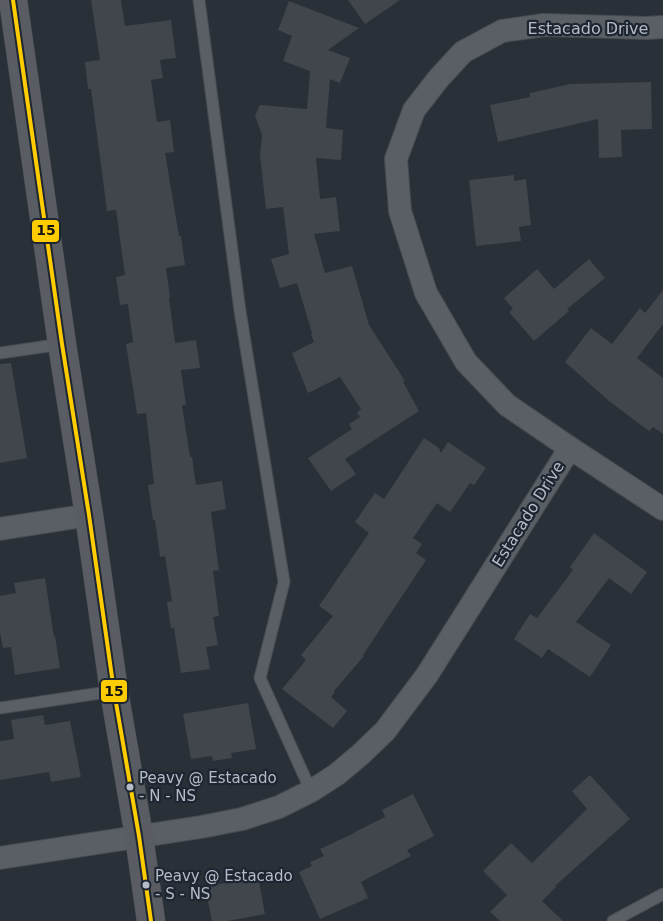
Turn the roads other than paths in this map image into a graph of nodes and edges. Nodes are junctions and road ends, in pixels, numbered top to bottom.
1 (13, 0) edge
2 (199, 0) edge
3 (663, 27) edge
4 (62, 344) junction
5 (0, 353) edge
6 (570, 448) junction
7 (663, 509) edge
8 (89, 515) junction
9 (0, 529) edge
10 (114, 691) junction
11 (0, 708) edge
12 (311, 791) junction
13 (139, 836) junction
14 (0, 858) edge
15 (663, 894) edge
16 (151, 921) edge
17 (613, 921) edge

1 - 4 street
2 - 12 lane
3 - 6 street, Estacado Drive
4 - 5 lane
4 - 8 street
6 - 7 street
6 - 12 street, Estacado Drive
8 - 9 street
8 - 10 street
10 - 11 lane
10 - 13 street
12 - 13 street, Estacado Drive
13 - 14 street, Estacado Drive
13 - 16 street
15 - 17 lane

